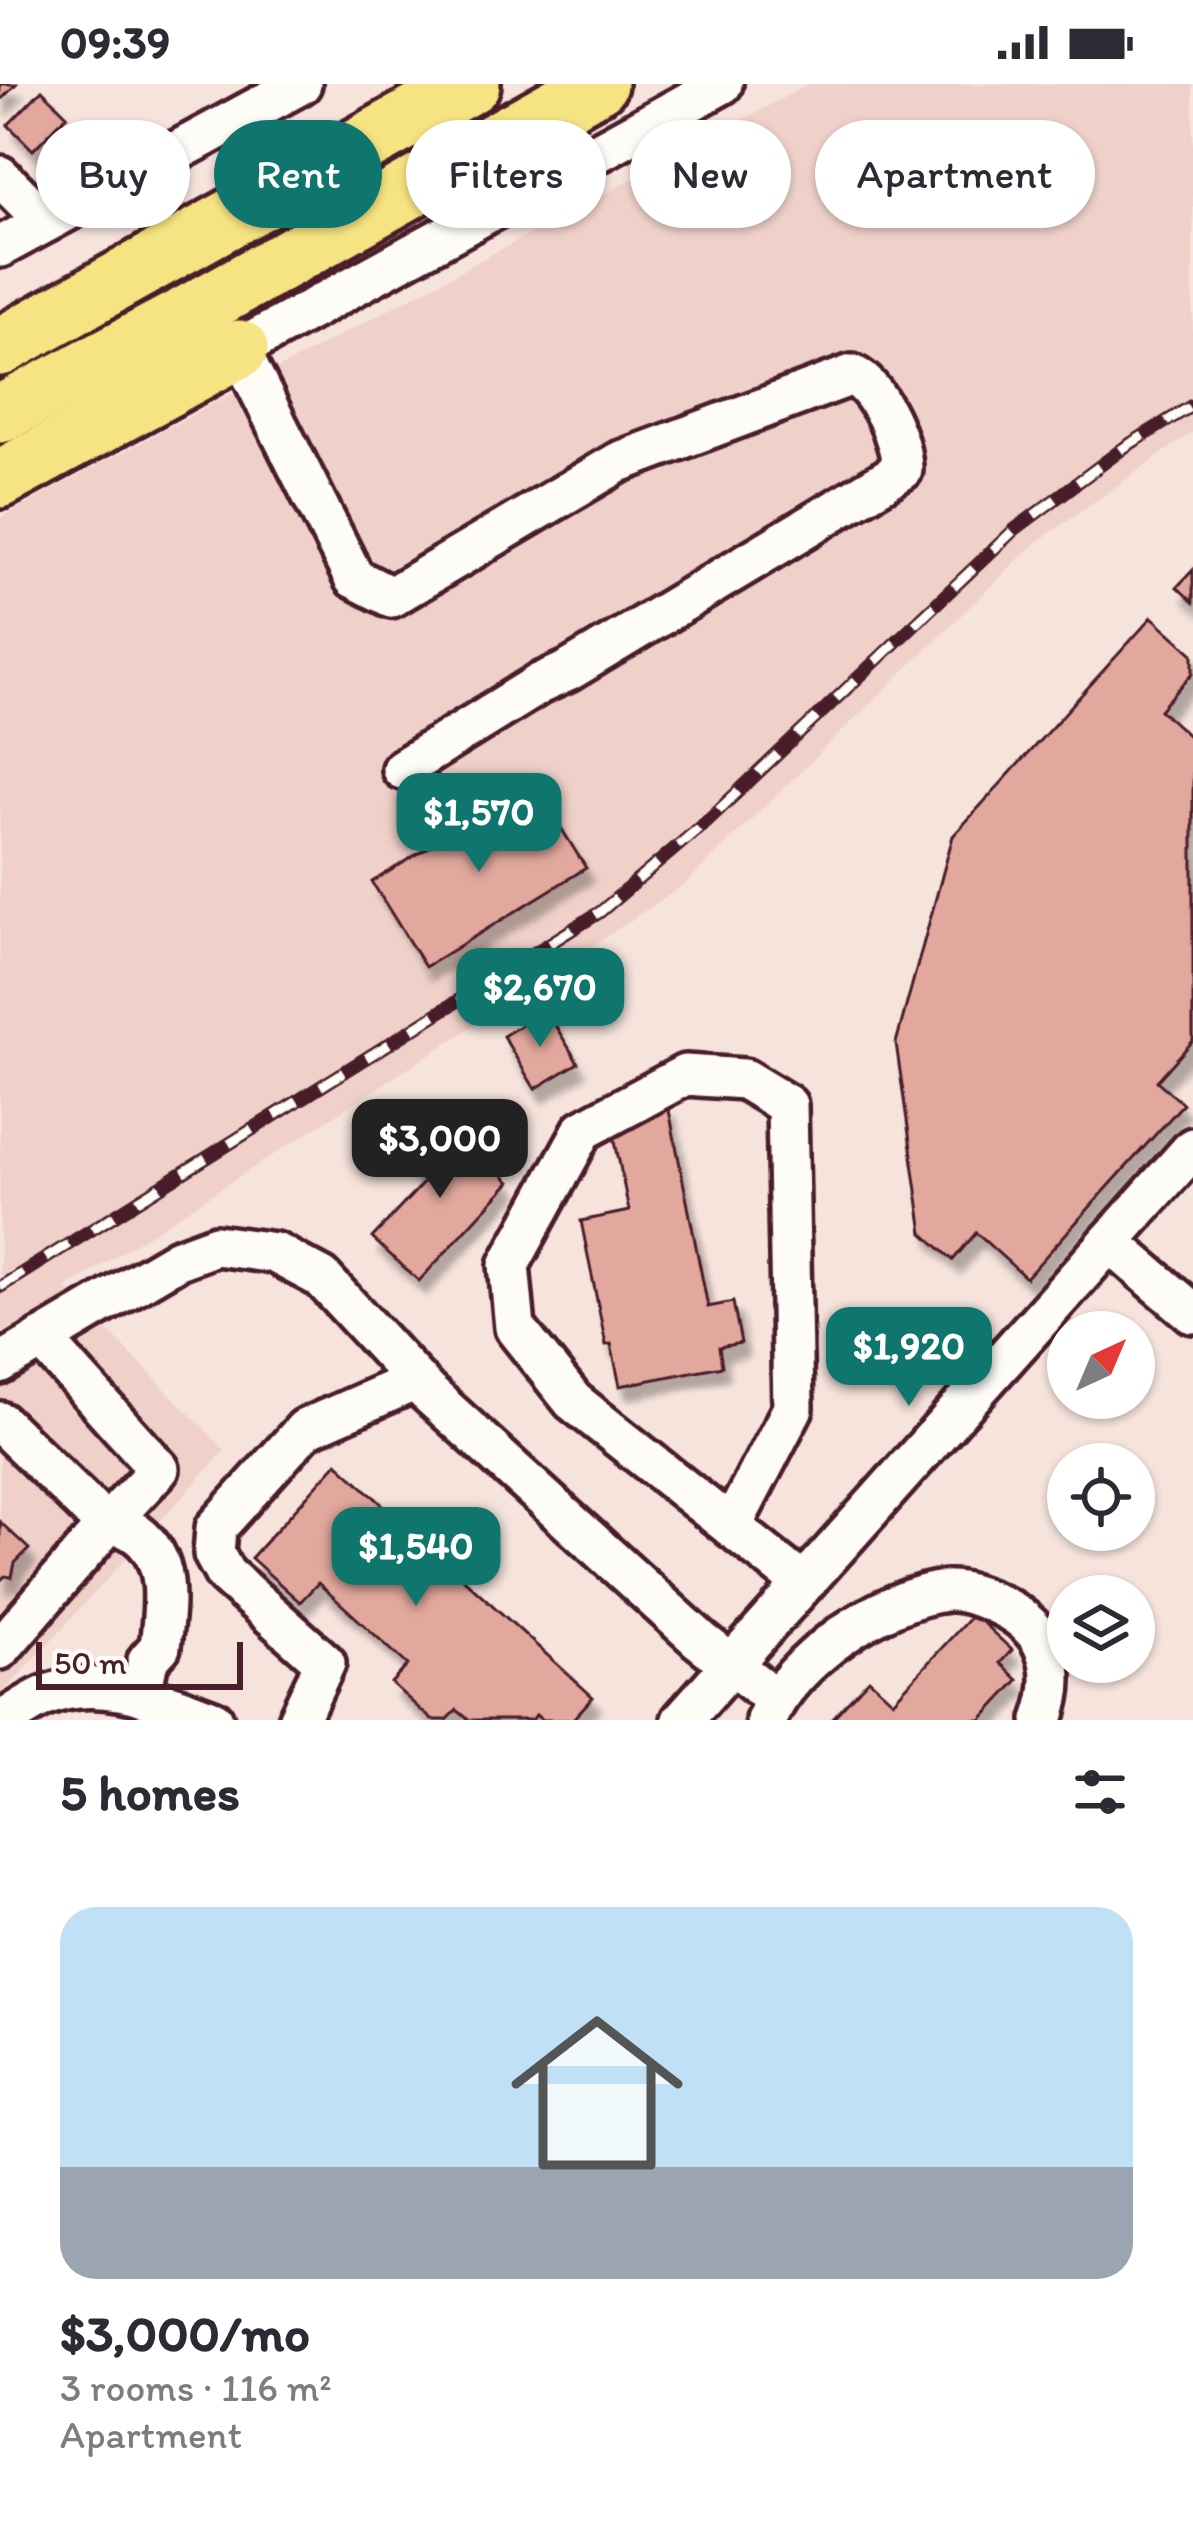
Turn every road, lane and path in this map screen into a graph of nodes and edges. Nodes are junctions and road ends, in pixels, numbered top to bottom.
1 (301, 84) edge
2 (470, 84) edge
3 (598, 84) edge
4 (722, 84) edge
5 (190, 144) edge
6 (0, 176) edge
7 (36, 212) edge
8 (36, 227) edge
9 (0, 247) edge
10 (0, 346) edge
11 (239, 349) junction
12 (0, 414) edge
13 (0, 479) edge
14 (402, 770) dead end
15 (1193, 1148) edge
16 (1109, 1242) junction
17 (1193, 1312) edge
18 (42, 1339) junction
19 (0, 1364) edge
20 (416, 1380) junction
21 (0, 1422) edge
22 (114, 1524) junction
23 (731, 1527) junction
24 (803, 1584) junction
25 (0, 1648) edge
26 (733, 1662) junction
27 (144, 1677) junction
28 (771, 1709) edge
29 (4, 1720) edge
30 (213, 1720) edge
31 (298, 1720) edge
32 (682, 1720) edge
33 (1043, 1720) edge

1 - 5 street
2 - 10 highway
3 - 12 highway
4 - 11 street
6 - 7 street
8 - 9 street
11 - 13 highway
11 - 14 street
15 - 16 street
16 - 17 street
16 - 24 street
18 - 19 street
18 - 20 street
18 - 22 street
20 - 26 street
20 - 31 street
21 - 22 street
22 - 25 street
22 - 27 street
23 - 23 street
23 - 24 street
24 - 26 street
26 - 28 street
26 - 32 street
27 - 29 street
27 - 30 street
28 - 33 street

